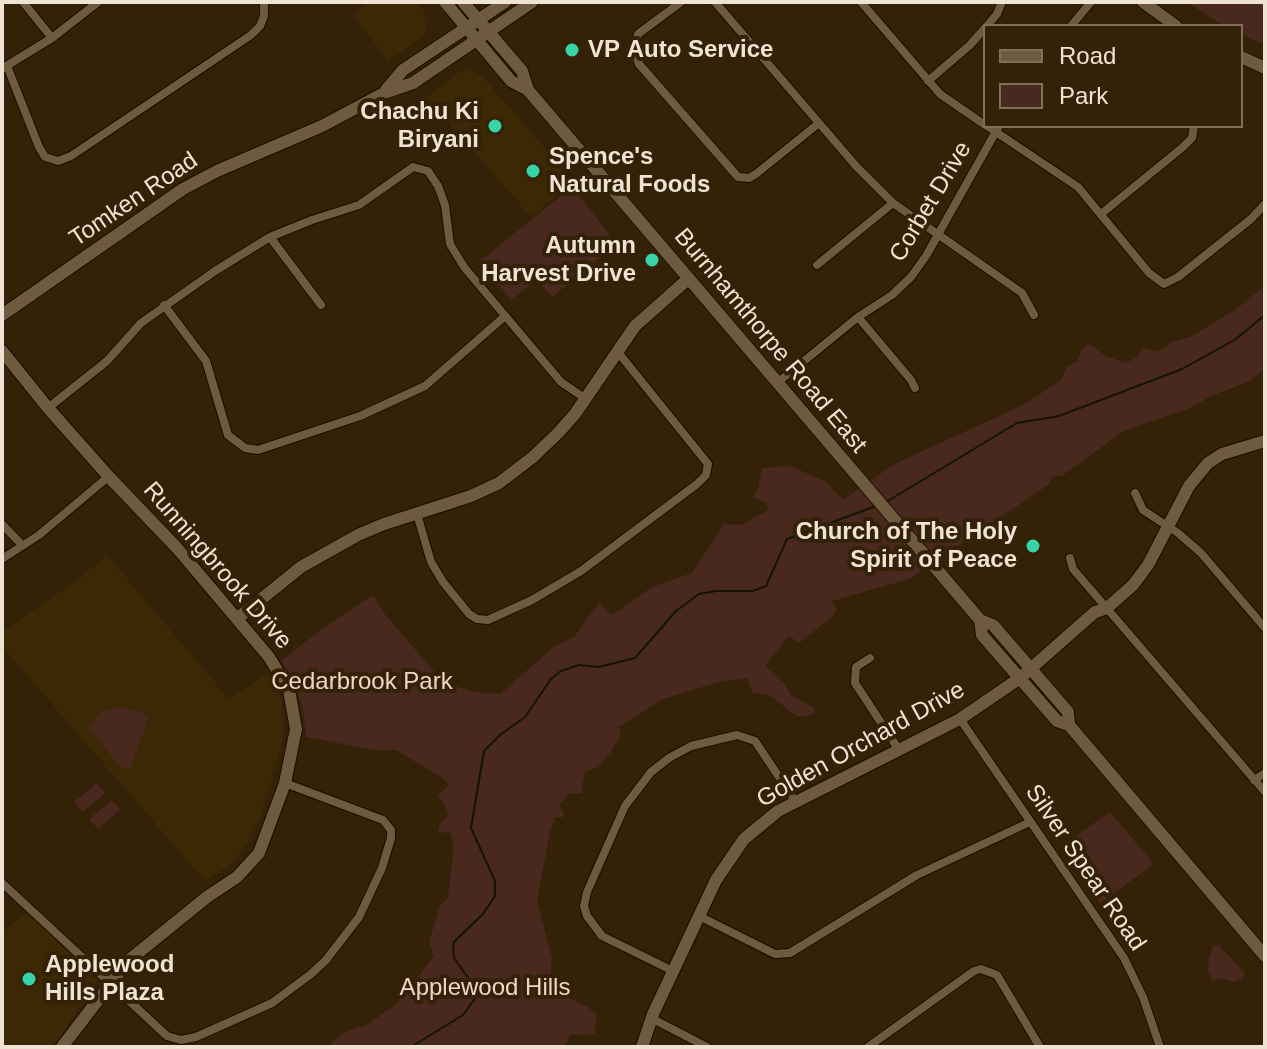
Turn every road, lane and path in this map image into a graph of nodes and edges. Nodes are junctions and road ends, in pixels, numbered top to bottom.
1 (23, 2) edge
2 (98, 2) edge
3 (264, 2) edge
4 (445, 2) edge
5 (463, 2) edge
6 (505, 2) edge
7 (532, 2) edge
8 (681, 2) edge
9 (715, 2) edge
10 (861, 2) edge
11 (1002, 2) edge
12 (1091, 2) edge
13 (1143, 2) edge
14 (478, 20) junction
15 (989, 24) edge
16 (1073, 24) edge
17 (1173, 24) edge
18 (466, 28) junction
19 (983, 30) edge
20 (489, 32) junction
21 (52, 38) junction
22 (476, 41) junction
23 (1243, 58) edge
24 (4, 68) edge
25 (1265, 68) edge
26 (928, 81) junction
27 (528, 90) junction
28 (384, 93) junction
29 (819, 123) junction
30 (983, 124) edge
31 (1194, 128) edge
32 (998, 129) edge
33 (893, 203) junction
34 (1265, 204) edge
35 (1101, 214) junction
36 (938, 234) junction
37 (270, 237) junction
38 (817, 265) dead end
39 (688, 279) junction
40 (164, 305) junction
41 (321, 305) dead end
42 (2, 315) edge
43 (1034, 315) dead end
44 (504, 317) junction
45 (858, 317) junction
46 (2, 351) edge
47 (617, 351) junction
48 (777, 383) junction
49 (915, 388) dead end
50 (586, 399) junction
51 (48, 408) junction
52 (1265, 441) edge
53 (108, 477) junction
54 (1135, 493) dead end
55 (417, 514) junction
56 (2, 524) edge
57 (1169, 527) junction
58 (22, 545) junction
59 (1070, 558) dead end
60 (2, 559) edge
61 (1107, 608) junction
62 (238, 618) junction
63 (980, 620) junction
64 (1265, 628) edge
65 (870, 658) dead end
66 (1031, 669) junction
67 (1020, 678) junction
68 (960, 719) junction
69 (1069, 725) junction
70 (899, 750) junction
71 (1265, 773) edge
72 (1254, 780) junction
73 (285, 783) junction
74 (1265, 792) edge
75 (795, 801) junction
76 (1030, 822) junction
77 (2, 883) edge
78 (699, 916) junction
79 (1265, 956) edge
80 (673, 971) junction
81 (111, 983) junction
82 (651, 1018) junction
83 (62, 1047) edge
84 (642, 1047) edge
85 (707, 1047) edge
86 (868, 1047) edge
87 (1040, 1047) edge
88 (1160, 1047) edge

1 - 21 street
2 - 21 street
3 - 24 street
4 - 18 street, Burnhamthorpe Road East
5 - 14 street, Burnhamthorpe Road East
6 - 14 street, Tomken Road
7 - 20 street, Tomken Road
8 - 29 street
9 - 29 street
10 - 26 street
11 - 15 street
12 - 16 street
13 - 17 street
14 - 18 street, Tomken Road
14 - 20 street, Burnhamthorpe Road East
18 - 22 street, Burnhamthorpe Road East
18 - 28 street, Tomken Road
19 - 26 street
20 - 22 street, Tomken Road
20 - 27 street, Burnhamthorpe Road East
21 - 24 street
22 - 27 street, Burnhamthorpe Road East
22 - 28 street, Tomken Road
23 - 25 street
26 - 30 street
27 - 39 street, Burnhamthorpe Road East
28 - 42 street, Tomken Road
29 - 33 street
31 - 35 street
32 - 35 street
32 - 36 street, Corbet Drive
33 - 36 street
33 - 38 street
34 - 35 street
36 - 43 street
36 - 45 street, Corbet Drive
37 - 40 street
37 - 41 street
37 - 44 street
39 - 47 street
39 - 48 street, Burnhamthorpe Road East
40 - 44 street
40 - 51 street
44 - 50 street
45 - 48 street, Corbet Drive
45 - 49 street
46 - 51 street, Runningbrook Drive
47 - 50 street
47 - 55 street
48 - 63 street, Burnhamthorpe Road East
50 - 55 street
51 - 53 street, Runningbrook Drive
52 - 57 street, Golden Orchard Drive
53 - 58 street
53 - 62 street, Runningbrook Drive
54 - 57 street
55 - 62 street
56 - 58 street
57 - 61 street, Golden Orchard Drive
57 - 64 street
58 - 60 street
59 - 61 street
61 - 66 street, Golden Orchard Drive
61 - 72 street
62 - 73 street, Runningbrook Drive
63 - 66 street, Burnhamthorpe Road East
63 - 67 street, Burnhamthorpe Road East
65 - 70 street
66 - 67 street, Golden Orchard Drive
66 - 69 street, Burnhamthorpe Road East
67 - 68 street, Golden Orchard Drive
67 - 69 street, Burnhamthorpe Road East
68 - 70 street, Golden Orchard Drive
68 - 76 street, Silver Spear Road
69 - 79 street, Burnhamthorpe Road East
70 - 75 street, Golden Orchard Drive
71 - 72 street
72 - 74 street
73 - 81 street, Runningbrook Drive
73 - 81 street
75 - 78 street, Golden Orchard Drive
75 - 80 street
76 - 78 street
76 - 88 street, Silver Spear Road
77 - 81 street
78 - 80 street, Golden Orchard Drive
80 - 82 street, Golden Orchard Drive
81 - 83 street, Runningbrook Drive
82 - 84 street, Golden Orchard Drive
82 - 85 street
86 - 87 street

